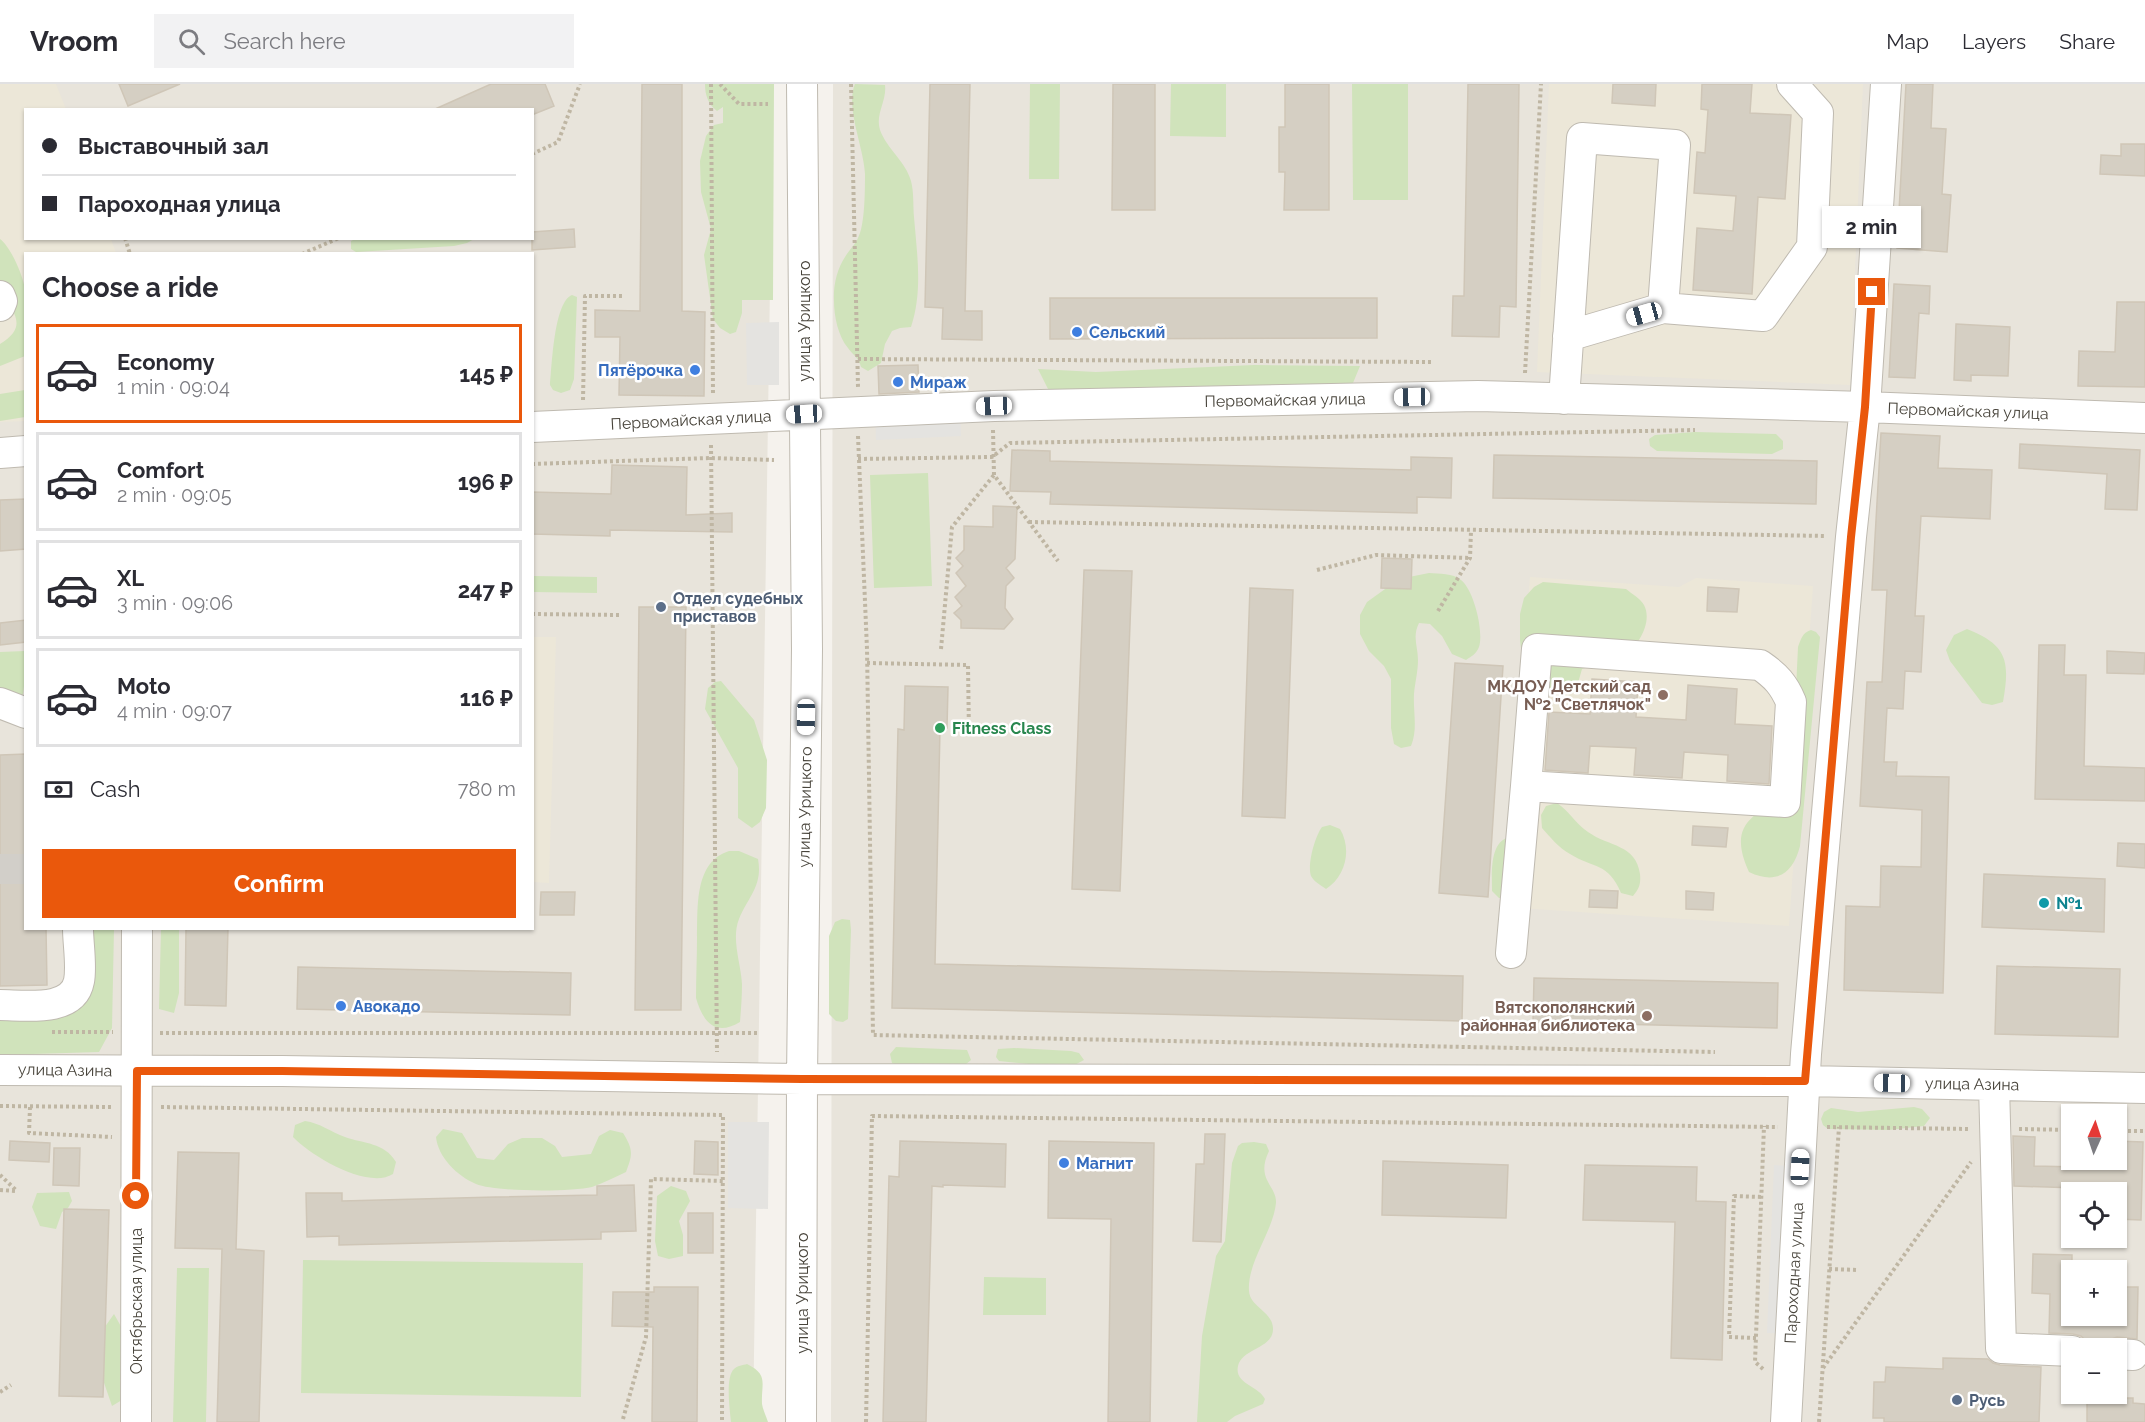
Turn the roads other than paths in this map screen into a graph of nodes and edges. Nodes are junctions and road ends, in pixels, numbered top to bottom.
1 (802, 84) edge
2 (1792, 84) edge
3 (1886, 84) edge
4 (0, 296) edge
5 (0, 306) edge
6 (1663, 308) junction
7 (1568, 336) junction
8 (1564, 399) junction
9 (1865, 407) junction
10 (804, 414) junction
11 (2145, 418) edge
12 (534, 427) edge
13 (24, 451) edge
14 (0, 453) edge
15 (0, 704) edge
16 (24, 711) edge
17 (1526, 786) junction
18 (78, 930) edge
19 (137, 930) edge
20 (1511, 953) dead end
21 (0, 1005) edge
22 (0, 1070) edge
23 (137, 1071) junction
24 (802, 1079) junction
25 (1805, 1081) junction
26 (1994, 1085) junction
27 (2145, 1088) edge
28 (2061, 1351) edge
29 (136, 1422) edge
30 (801, 1422) edge
31 (1786, 1422) edge

1 - 10 street, улица Урицкого
2 - 6 street
3 - 9 street, Пароходная улица
4 - 5 street
6 - 7 street
6 - 7 street
7 - 8 street
8 - 9 street, Первомайская улица
8 - 10 street, Первомайская улица
9 - 11 street, Первомайская улица
9 - 25 street, Пароходная улица
10 - 12 street, Первомайская улица
10 - 24 street, улица Урицкого
13 - 14 street
15 - 16 street
17 - 17 street
17 - 20 street
18 - 21 street
19 - 23 street, Октябрьская улица
22 - 23 street, улица Азина
23 - 24 street, улица Азина
23 - 29 street, Октябрьская улица
24 - 25 street, улица Азина
24 - 30 street, улица Урицкого
25 - 26 street, улица Азина
25 - 31 street, Пароходная улица
26 - 27 street, улица Азина
26 - 28 street

